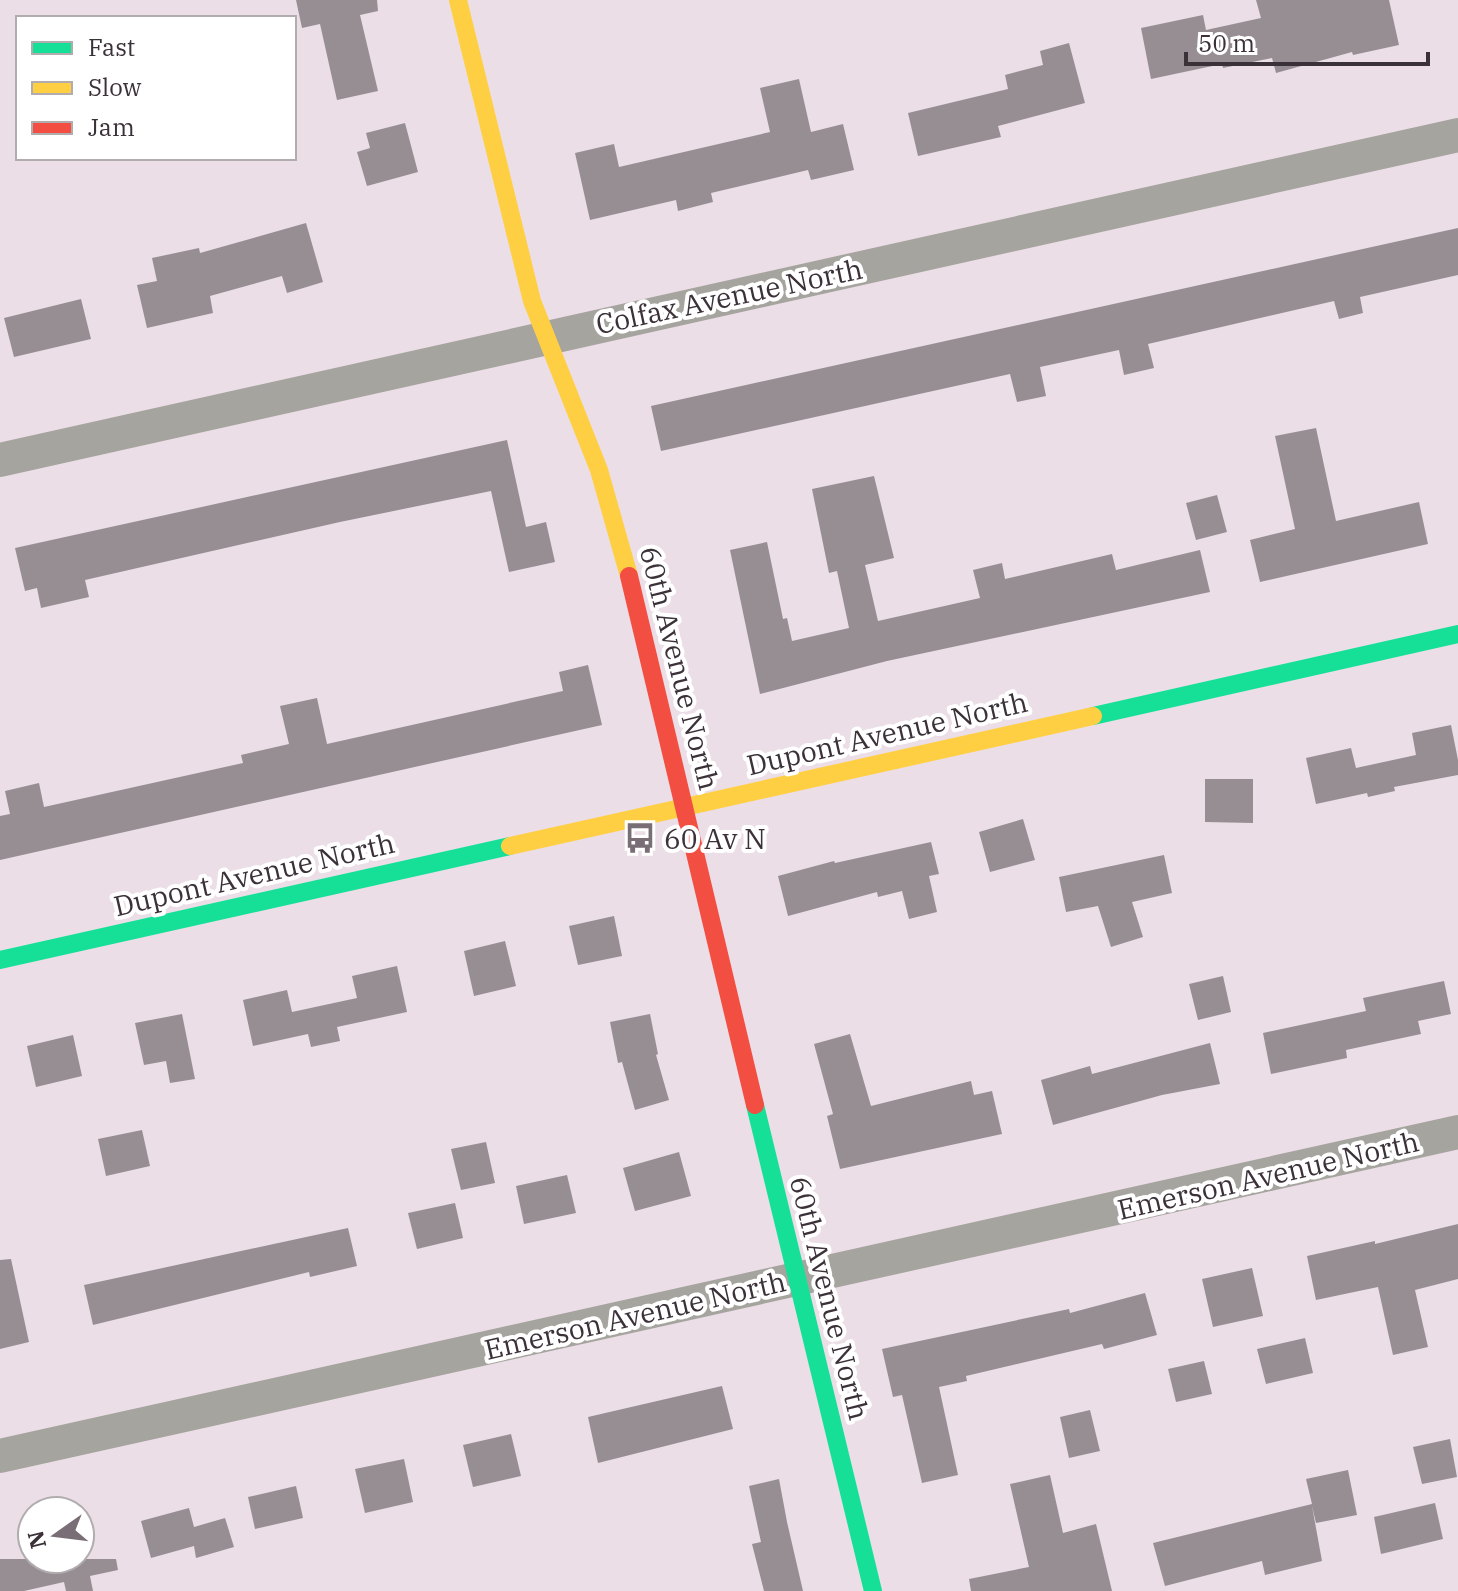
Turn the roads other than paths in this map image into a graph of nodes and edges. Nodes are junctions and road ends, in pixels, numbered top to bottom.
1 (458, 0) edge
2 (1458, 135) edge
3 (544, 337) junction
4 (0, 460) edge
5 (1458, 634) edge
6 (685, 807) junction
7 (0, 960) edge
8 (1458, 1132) edge
9 (796, 1280) junction
10 (0, 1456) edge
11 (873, 1591) edge

1 - 3 street, 60th Avenue North
2 - 3 street, Colfax Avenue North
3 - 4 street, Colfax Avenue North
3 - 6 street, 60th Avenue North
5 - 6 street, Dupont Avenue North
6 - 7 street, Dupont Avenue North
6 - 9 street, 60th Avenue North
8 - 9 street, Emerson Avenue North
9 - 10 street, Emerson Avenue North
9 - 11 street, 60th Avenue North

